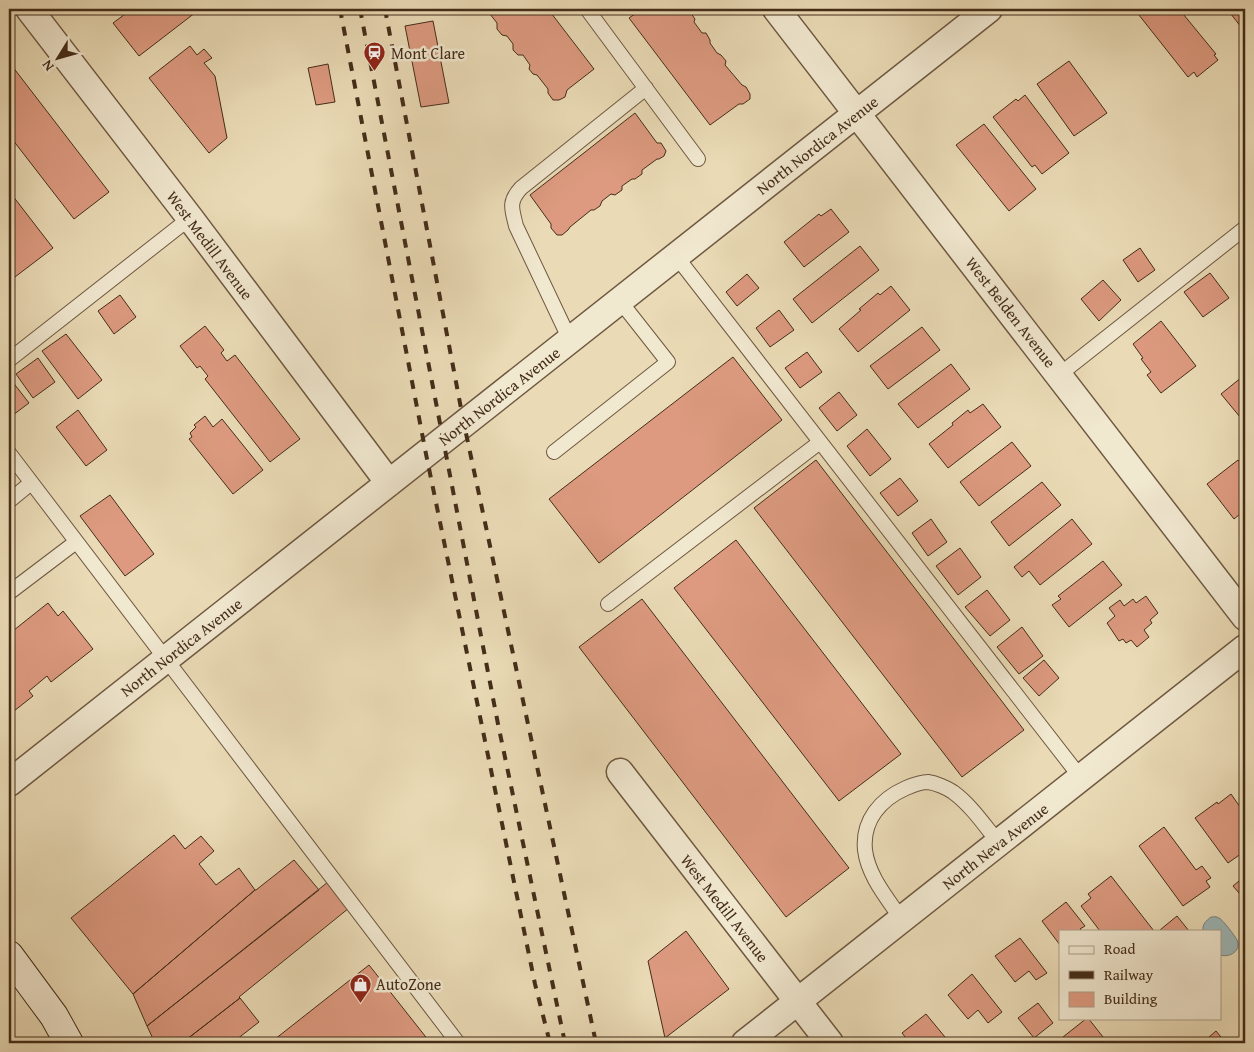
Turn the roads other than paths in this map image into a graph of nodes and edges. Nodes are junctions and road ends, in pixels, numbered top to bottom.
1 (30, 9) edge
2 (776, 9) edge
3 (989, 9) edge
4 (593, 11) edge
5 (646, 88) junction
6 (858, 113) junction
7 (698, 159) dead end
8 (190, 218) junction
9 (1245, 228) edge
10 (676, 256) junction
11 (620, 301) junction
12 (570, 340) junction
13 (9, 360) edge
14 (1060, 375) junction
15 (820, 442) junction
16 (554, 452) dead end
17 (9, 453) edge
18 (32, 483) junction
19 (389, 483) junction
20 (9, 501) edge
21 (76, 542) junction
22 (10, 592) dead end
23 (608, 604) dead end
24 (1245, 617) edge
25 (1245, 648) edge
26 (165, 659) junction
27 (620, 772) dead end
28 (1081, 778) junction
29 (9, 783) edge
30 (999, 843) junction
31 (902, 920) junction
32 (9, 955) edge
33 (798, 1002) junction
34 (68, 1043) edge
35 (458, 1043) edge
36 (744, 1043) edge
37 (830, 1043) edge

1 - 8 street, West Medill Avenue
2 - 6 street, West Belden Avenue
3 - 6 street, North Nordica Avenue
4 - 5 lane
5 - 7 lane
5 - 12 lane
6 - 10 street, North Nordica Avenue
6 - 14 street, West Belden Avenue
8 - 13 lane
8 - 19 street, West Medill Avenue
9 - 14 lane
10 - 11 street, North Nordica Avenue
10 - 15 lane
11 - 12 street, North Nordica Avenue
11 - 16 lane
12 - 19 street, North Nordica Avenue
14 - 24 street, West Belden Avenue
15 - 23 lane
15 - 28 lane
17 - 18 lane
18 - 20 lane
18 - 21 lane
19 - 26 street, North Nordica Avenue
21 - 22 lane
21 - 26 lane
25 - 28 street, North Neva Avenue
26 - 29 street, North Nordica Avenue
26 - 35 lane
27 - 33 street, West Medill Avenue
28 - 30 street, North Neva Avenue
30 - 31 street, North Neva Avenue
30 - 31 lane
31 - 33 street, North Neva Avenue
32 - 34 main road
33 - 36 street, North Neva Avenue
33 - 37 street, West Medill Avenue

